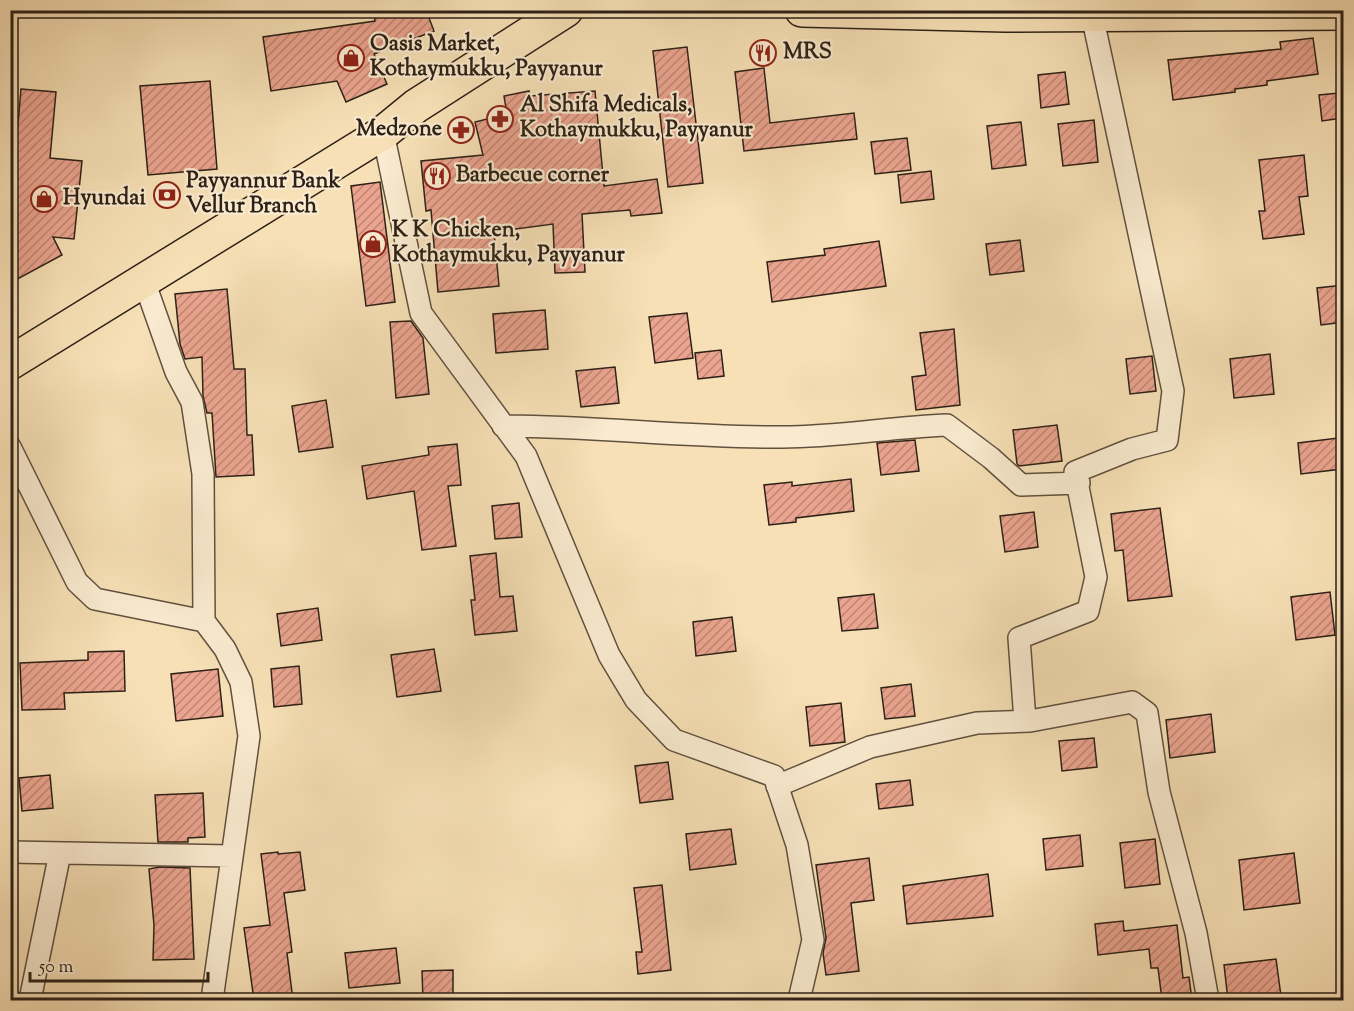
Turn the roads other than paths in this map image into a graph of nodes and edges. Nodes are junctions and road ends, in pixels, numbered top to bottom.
1 (566, 10) edge
2 (802, 10) edge
3 (1344, 13) edge
4 (1092, 15) junction
5 (383, 134) junction
6 (144, 281) junction
7 (10, 363) edge
8 (504, 426) junction
9 (10, 447) edge
10 (1079, 483) junction
11 (204, 621) junction
12 (1025, 721) junction
13 (777, 786) junction
14 (10, 852) edge
15 (60, 854) junction
16 (232, 856) junction
17 (30, 1000) edge
18 (212, 1000) edge
19 (799, 1000) edge
20 (1208, 1000) edge

1 - 5 highway
2 - 4 highway
3 - 4 highway
4 - 10 street
5 - 6 highway
5 - 8 street
6 - 7 highway
6 - 11 street
8 - 10 street
8 - 13 street
9 - 11 street
10 - 12 street
11 - 16 street
12 - 13 street
12 - 20 street
13 - 19 street
14 - 15 street
15 - 16 street
15 - 17 street
16 - 18 street

